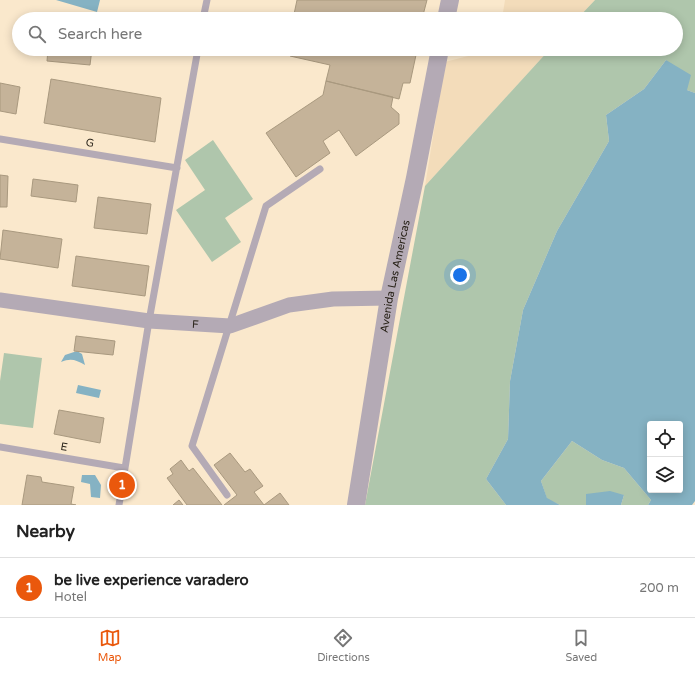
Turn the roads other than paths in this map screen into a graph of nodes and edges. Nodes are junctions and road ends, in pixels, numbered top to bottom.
1 (207, 0) edge
2 (450, 0) edge
3 (204, 12) edge
4 (447, 12) edge
5 (197, 56) edge
6 (439, 56) edge
7 (0, 139) edge
8 (177, 168) junction
9 (320, 169) dead end
10 (389, 298) junction
11 (0, 300) edge
12 (149, 321) junction
13 (230, 326) junction
14 (0, 447) edge
15 (124, 468) junction
16 (227, 495) dead end
17 (119, 505) edge
18 (356, 505) edge

1 - 3 lane
2 - 4 street
5 - 8 lane
6 - 10 street, Avenida Las Americas
7 - 8 lane, G
8 - 12 lane
9 - 13 lane
10 - 13 street, F
10 - 18 street, Avenida Las Americas
11 - 12 street, F
12 - 13 street, F
12 - 15 lane
13 - 16 lane
14 - 15 lane, E
15 - 17 lane

